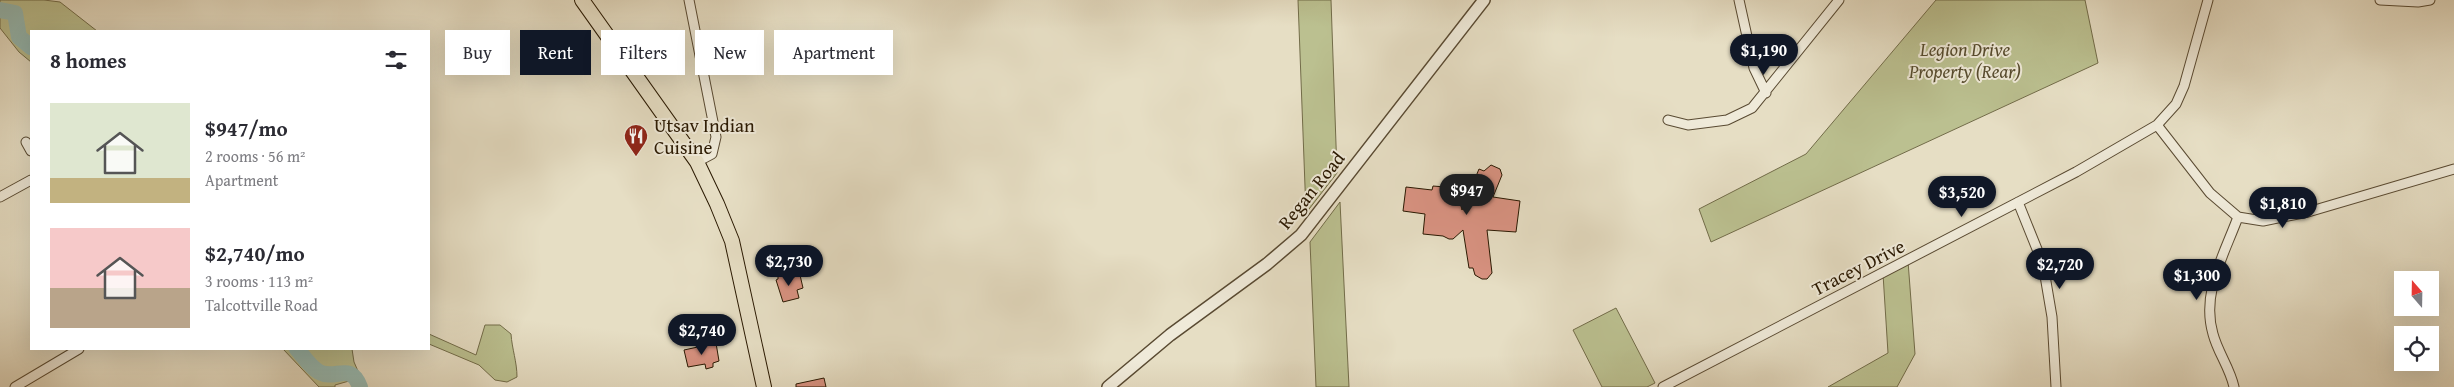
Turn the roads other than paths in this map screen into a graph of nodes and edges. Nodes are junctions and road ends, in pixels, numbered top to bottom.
1 (582, 0) edge
2 (689, 0) edge
3 (1484, 0) edge
4 (1739, 0) edge
5 (1839, 0) edge
6 (2208, 0) edge
7 (2380, 0) edge
8 (2430, 0) edge
9 (1766, 93) junction
10 (1668, 120) dead end
11 (2157, 125) junction
12 (26, 142) dead end
13 (30, 149) edge
14 (697, 162) junction
15 (2454, 169) edge
16 (30, 181) edge
17 (0, 197) edge
18 (2018, 202) junction
19 (2238, 217) junction
20 (77, 350) edge
21 (15, 387) edge
22 (764, 387) edge
23 (1108, 387) edge
24 (1663, 387) edge
25 (2056, 387) edge
26 (2234, 387) edge

1 - 14 main road
2 - 14 street
3 - 23 street, Regan Road
4 - 9 street
5 - 9 street
6 - 11 street, Tracey Drive
7 - 8 street
9 - 10 street
11 - 18 street, Tracey Drive
11 - 19 street
12 - 13 street
14 - 22 main road
15 - 19 street
16 - 17 street
18 - 24 street, Tracey Drive
18 - 25 street
19 - 26 street
20 - 21 street

